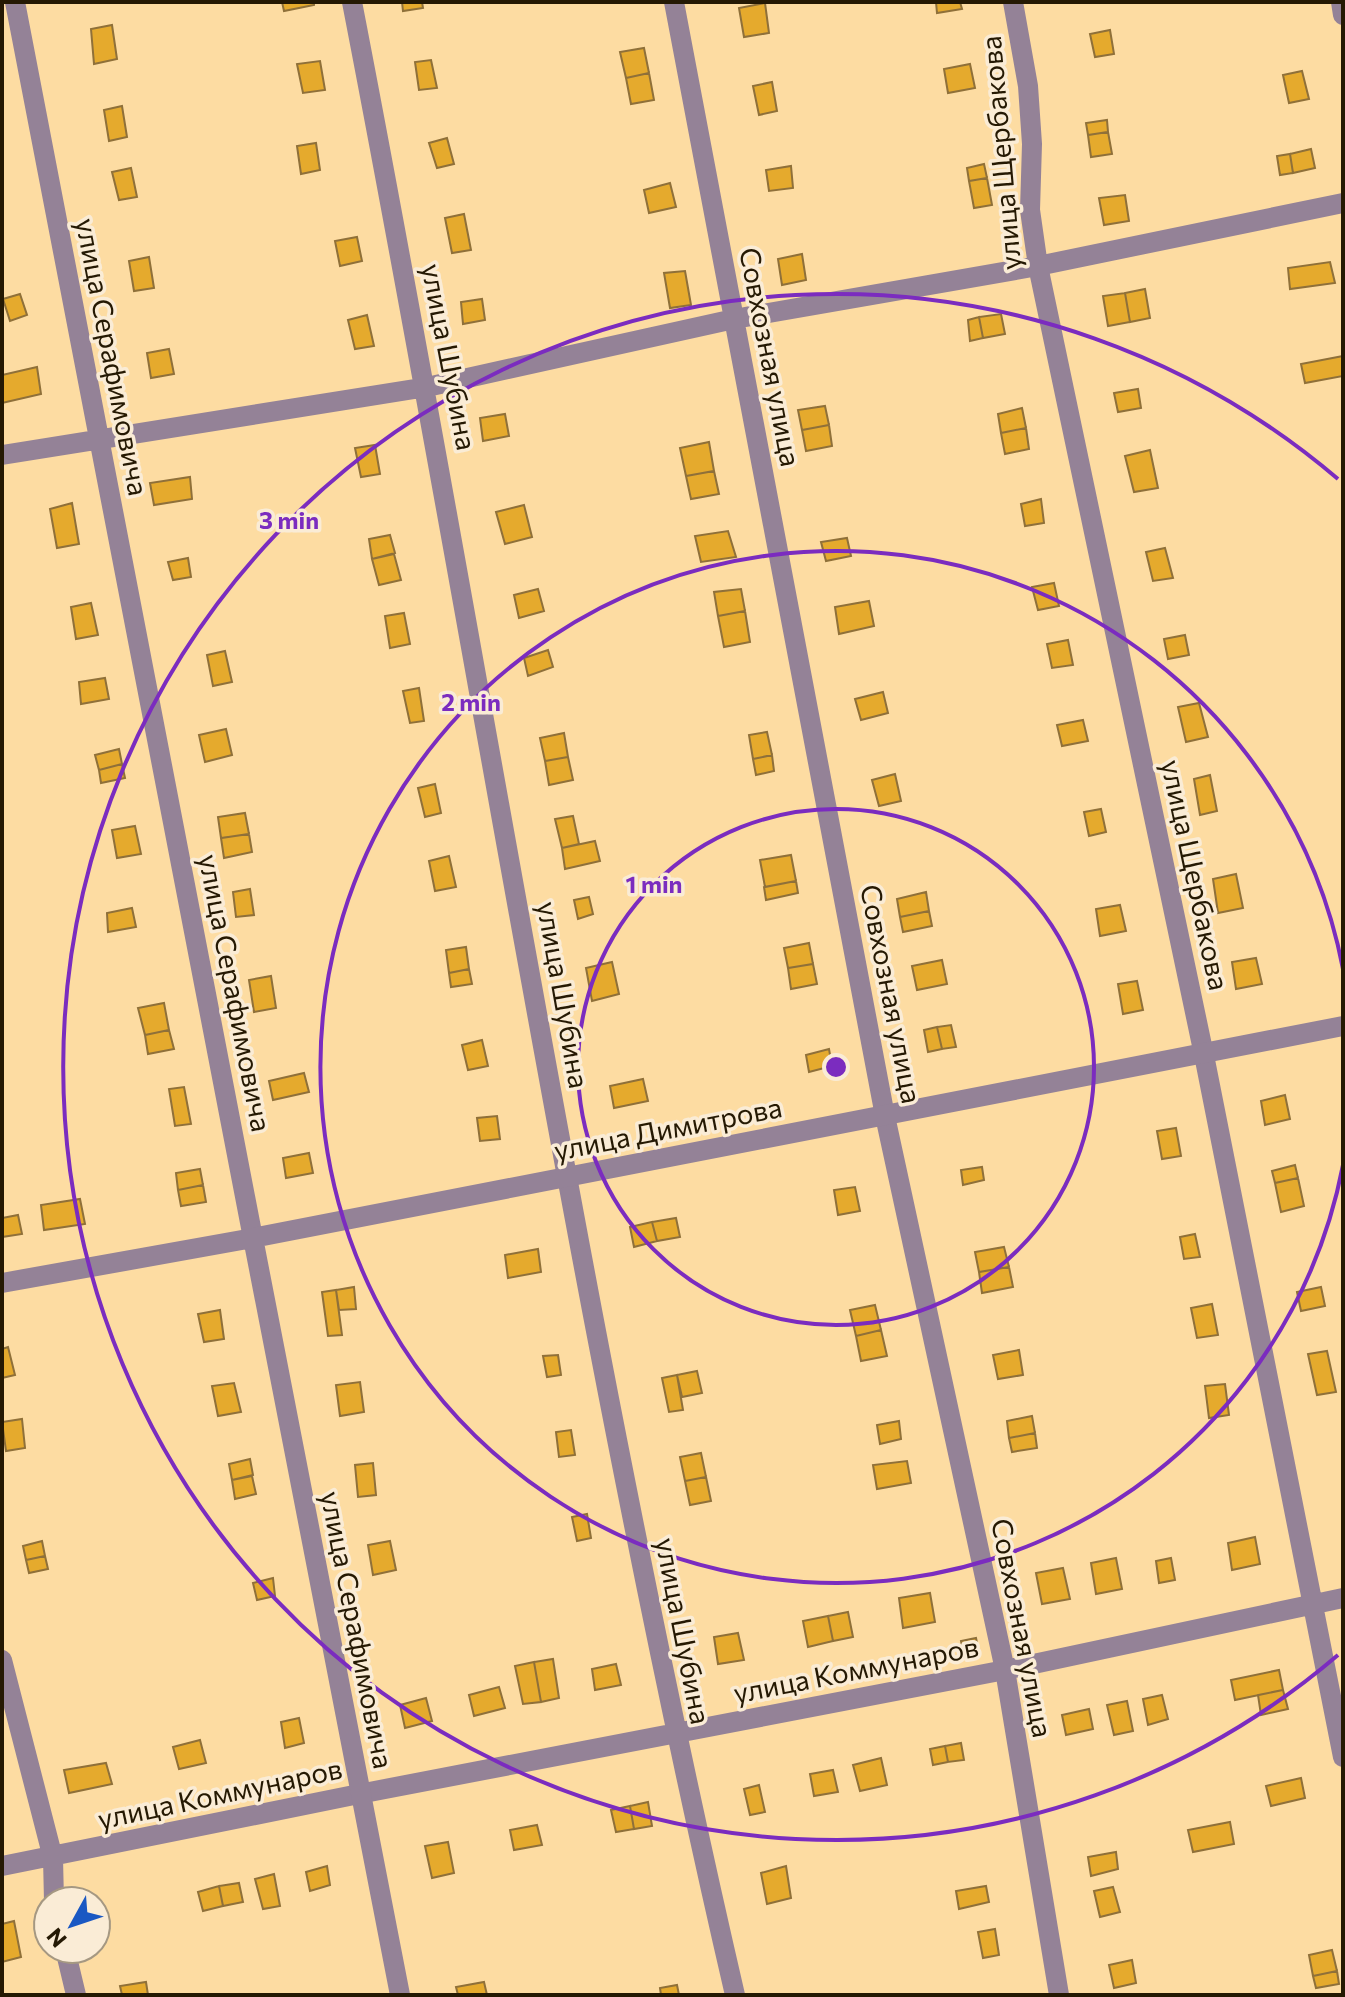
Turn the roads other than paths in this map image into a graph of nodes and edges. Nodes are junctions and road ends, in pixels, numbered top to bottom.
1 (15, 2) edge
2 (352, 2) edge
3 (674, 2) edge
4 (1013, 2) edge
5 (1341, 2) edge
6 (1343, 15) edge
7 (1343, 203) edge
8 (1038, 266) junction
9 (734, 319) junction
10 (427, 387) junction
11 (100, 439) junction
12 (2, 455) edge
13 (1343, 1026) edge
14 (1204, 1055) junction
15 (885, 1116) junction
16 (567, 1177) junction
17 (253, 1238) junction
18 (2, 1283) edge
19 (1343, 1598) edge
20 (1315, 1603) junction
21 (2, 1660) edge
22 (1005, 1670) junction
23 (674, 1732) junction
24 (1343, 1757) edge
25 (359, 1794) junction
26 (53, 1858) junction
27 (2, 1866) edge
28 (54, 1885) edge
29 (69, 1965) edge
30 (76, 1995) edge
31 (400, 1995) edge
32 (735, 1995) edge
33 (1059, 1995) edge

1 - 11 street, улица Серафимовича
2 - 10 street, улица Шубина
3 - 9 street, Совхозная улица
4 - 8 street, улица Щербакова
5 - 6 street
7 - 8 street
8 - 9 street
8 - 14 street, улица Щербакова
9 - 10 street
9 - 15 street, Совхозная улица
10 - 11 street
10 - 16 street, улица Шубина
11 - 12 street
11 - 17 street, улица Серафимовича
13 - 14 street, улица Димитрова
14 - 15 street, улица Димитрова
14 - 20 street, улица Щербакова
15 - 16 street, улица Димитрова
15 - 22 street, Совхозная улица
16 - 17 street, улица Димитрова
16 - 23 street, улица Шубина
17 - 18 street, улица Димитрова
17 - 25 street, улица Серафимовича
19 - 20 street, улица Коммунаров
20 - 22 street, улица Коммунаров
20 - 24 street, улица Щербакова
21 - 26 street
22 - 23 street, улица Коммунаров
22 - 33 street, Совхозная улица
23 - 25 street, улица Коммунаров
23 - 32 street, улица Шубина
25 - 26 street, улица Коммунаров
25 - 31 street, улица Серафимовича
26 - 27 street, улица Коммунаров
26 - 28 street
29 - 30 street

